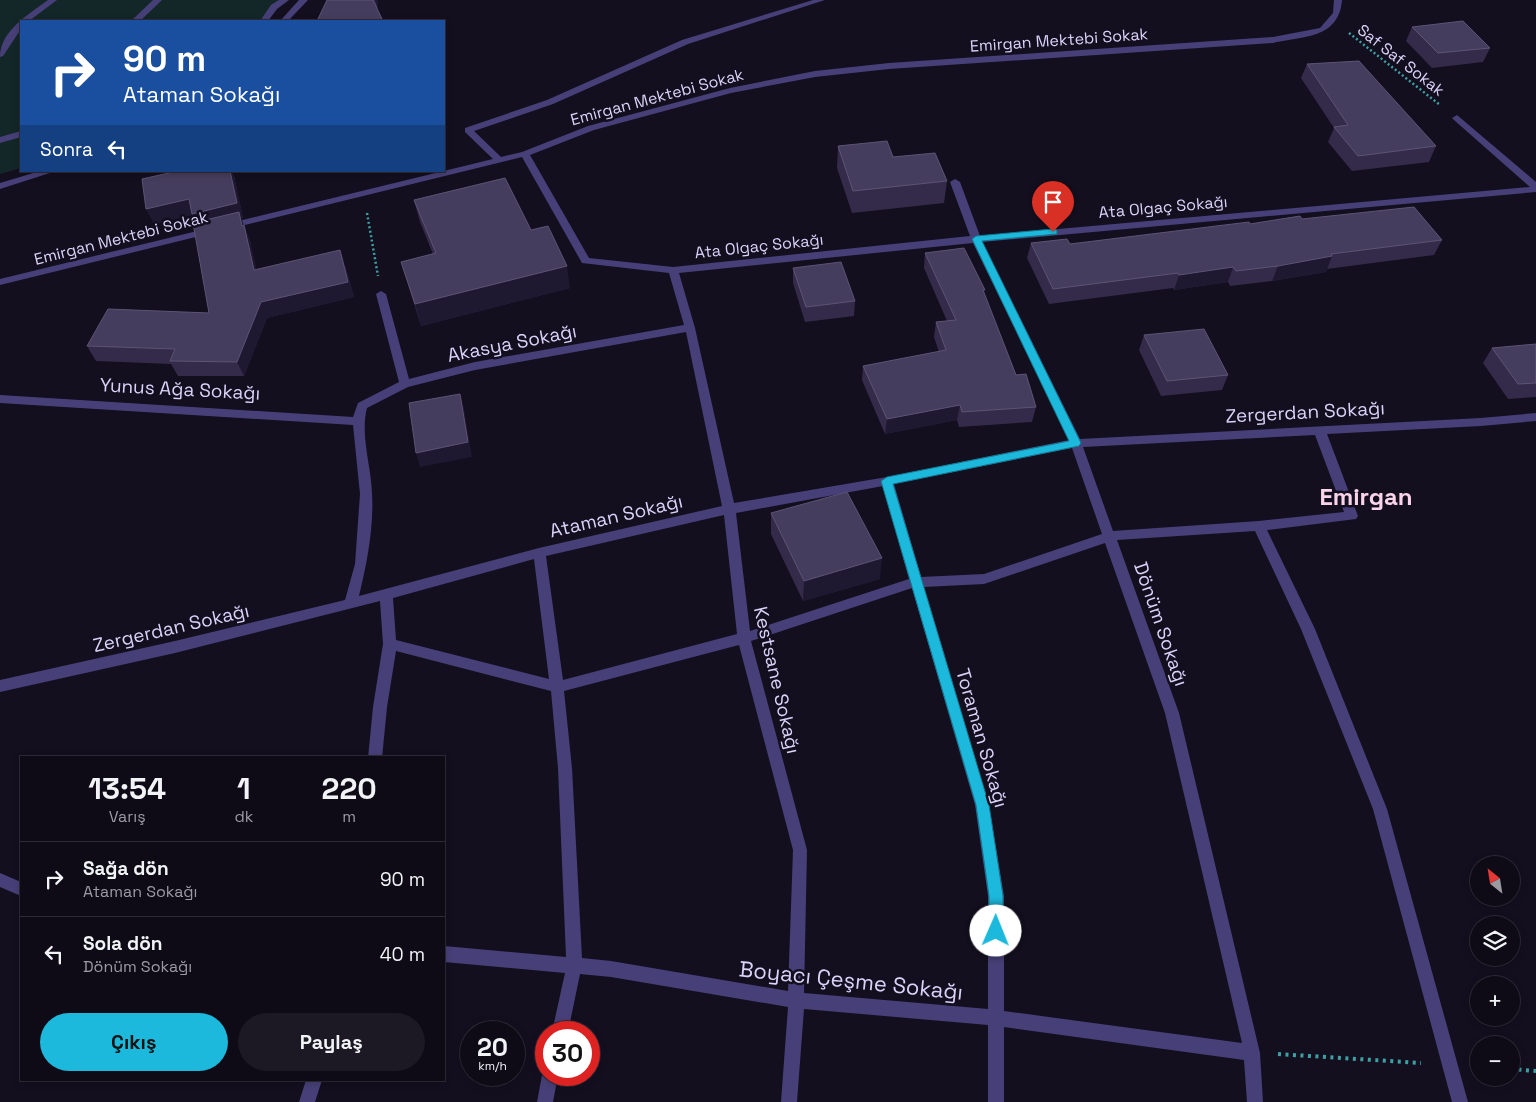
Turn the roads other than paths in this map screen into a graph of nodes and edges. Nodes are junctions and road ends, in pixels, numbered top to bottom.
1 (53, 0) edge
2 (158, 0) edge
3 (285, 0) edge
4 (304, 0) edge
5 (821, 0) edge
6 (1338, 0) edge
7 (26, 20) edge
8 (136, 20) edge
9 (265, 20) edge
10 (285, 20) edge
11 (20, 26) edge
12 (0, 54) edge
13 (1457, 118) road end
14 (20, 134) edge
15 (0, 140) edge
16 (525, 154) junction
17 (499, 160) junction
18 (48, 172) edge
19 (955, 182) dead end
20 (0, 186) edge
21 (1536, 188) edge
22 (976, 239) junction
23 (673, 270) junction
24 (0, 282) edge
25 (382, 294) road end
26 (690, 328) junction
27 (405, 384) junction
28 (0, 399) edge
29 (1536, 417) edge
30 (358, 421) junction
31 (1319, 429) junction
32 (1076, 443) junction
33 (887, 481) junction
34 (729, 509) junction
35 (1259, 526) junction
36 (1110, 536) junction
37 (539, 553) junction
38 (916, 582) junction
39 (386, 594) junction
40 (350, 604) junction
41 (744, 638) junction
42 (390, 644) junction
43 (0, 686) edge
44 (557, 687) junction
45 (375, 756) edge
46 (0, 880) edge
47 (20, 889) edge
48 (445, 954) edge
49 (574, 966) junction
50 (796, 1000) junction
51 (995, 1018) junction
52 (562, 1021) edge
53 (1252, 1053) junction
54 (314, 1081) edge
55 (548, 1086) edge
56 (308, 1102) edge
57 (545, 1102) edge
58 (789, 1102) edge
59 (996, 1102) edge
60 (1255, 1102) edge
61 (1460, 1102) edge

1 - 7 street
2 - 8 street
3 - 9 street
4 - 10 street
5 - 17 street
6 - 16 street, Emirgan Mektebi Sokak
11 - 12 street
13 - 21 street
14 - 15 street
16 - 17 street, Emirgan Mektebi Sokak
16 - 23 street, Ata Olgaç Sokağı
17 - 24 street, Emirgan Mektebi Sokak
18 - 20 street
19 - 22 street, Dönüm Sokağı
21 - 22 street, Ata Olgaç Sokağı
22 - 23 street, Ata Olgaç Sokağı
22 - 32 street, Dönüm Sokağı
23 - 26 street, Kestsane Sokağı
25 - 27 street
26 - 27 street, Akasya Sokağı
26 - 34 street, Kestsane Sokağı
27 - 30 street, Akasya Sokağı
28 - 30 street, Yunus Ağa Sokağı
29 - 31 street, Zergerdan Sokağı
30 - 40 street
31 - 32 street, Zergerdan Sokağı
31 - 35 street
32 - 33 street, Ataman Sokağı
32 - 36 street, Dönüm Sokağı
33 - 34 street, Ataman Sokağı
33 - 38 street, Toraman Sokağı
34 - 37 street, Ataman Sokağı
34 - 41 street, Kestsane Sokağı
35 - 36 street
35 - 61 street
36 - 38 street
36 - 53 street, Dönüm Sokağı
37 - 39 street, Ataman Sokağı
37 - 44 street
38 - 41 street
38 - 51 street, Toraman Sokağı
39 - 40 street, Ataman Sokağı
39 - 42 street
40 - 43 street, Zergerdan Sokağı
41 - 44 street
41 - 50 street, Kestsane Sokağı
42 - 44 street
42 - 45 street
44 - 49 street
46 - 47 street
48 - 49 street, Boyacı Çeşme Sokağı
49 - 50 street, Boyacı Çeşme Sokağı
49 - 52 street
50 - 51 street, Boyacı Çeşme Sokağı
50 - 58 street, Kestsane Sokağı
51 - 53 street, Boyacı Çeşme Sokağı
51 - 59 street, Toraman Sokağı
53 - 60 street, Dönüm Sokağı
54 - 56 street
55 - 57 street

